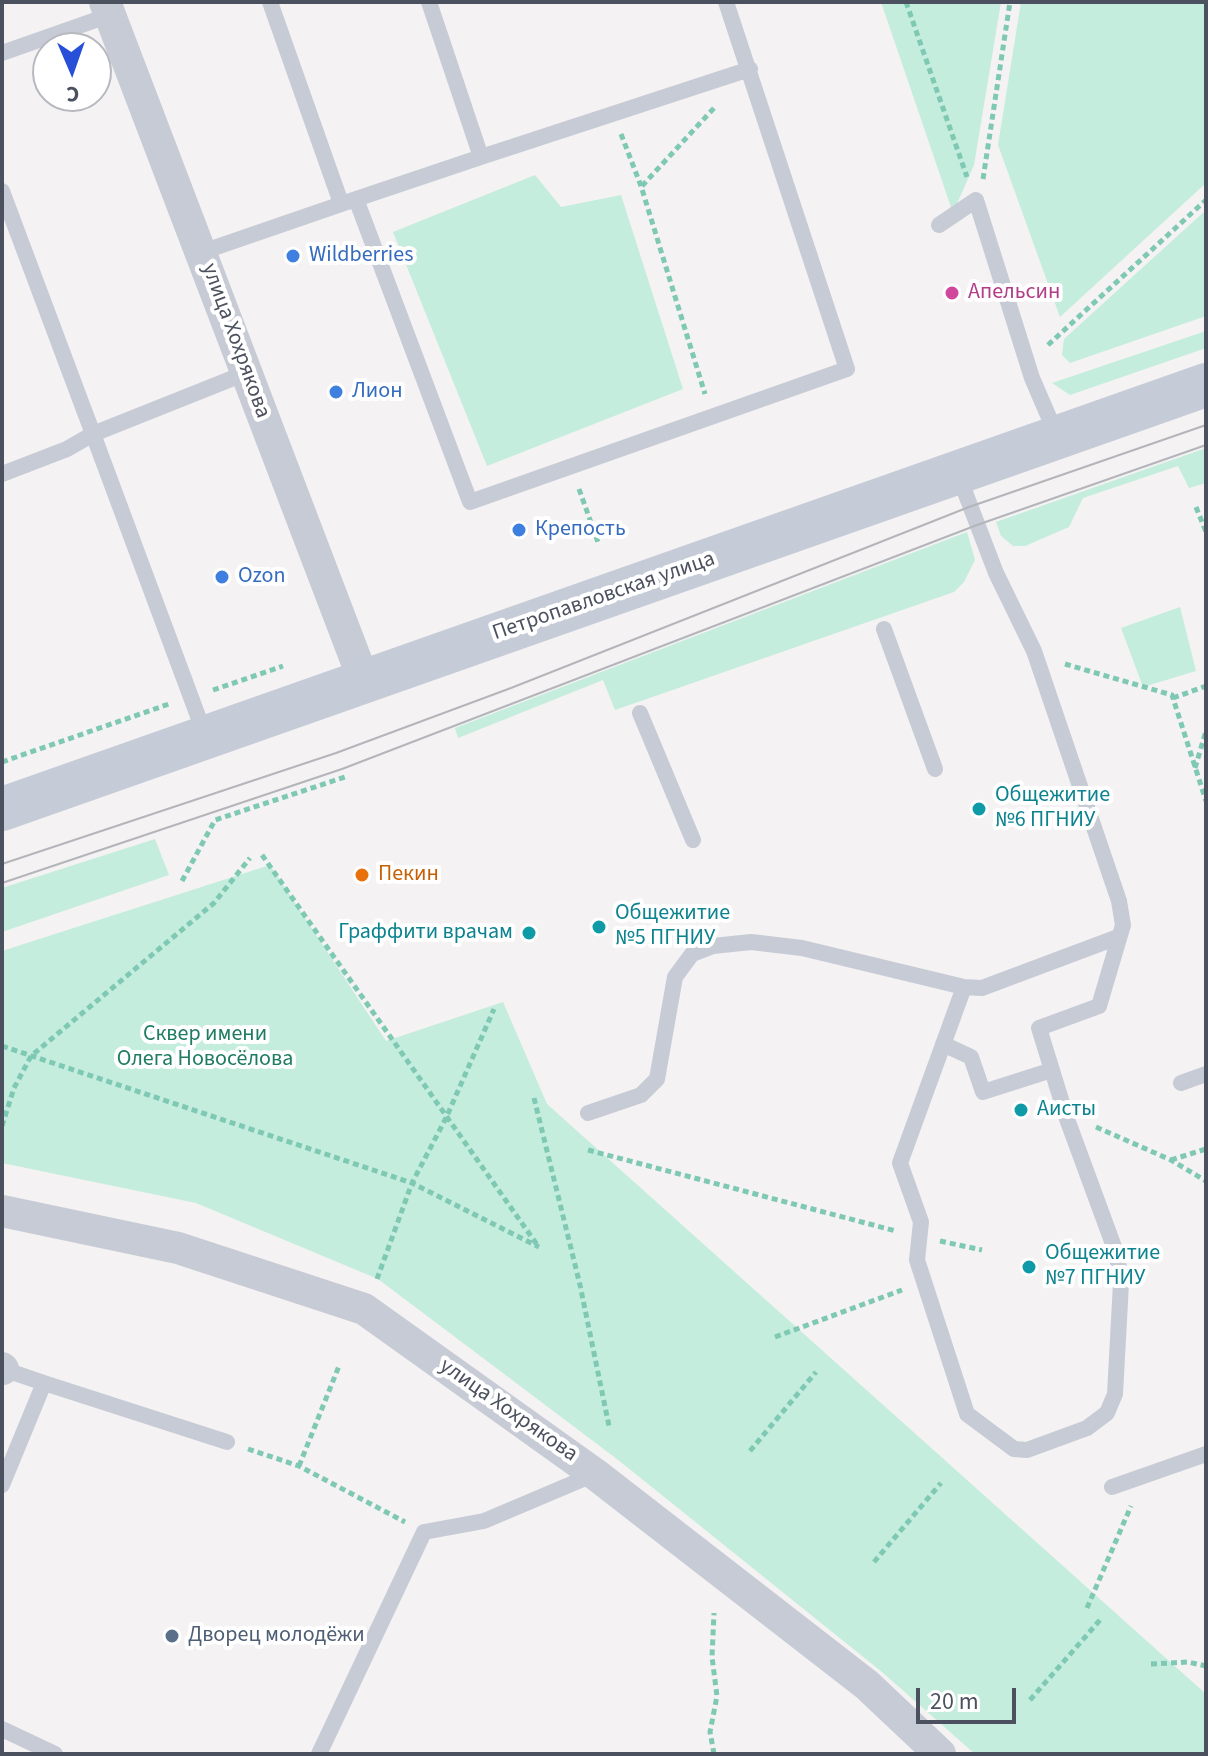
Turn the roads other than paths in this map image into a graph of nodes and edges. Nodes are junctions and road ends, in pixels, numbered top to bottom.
1 (270, 2) edge
2 (429, 2) edge
3 (726, 2) edge
4 (108, 8) edge
5 (2, 53) edge
6 (750, 69) junction
7 (481, 157) junction
8 (2, 191) edge
9 (349, 201) junction
10 (939, 225) dead end
11 (202, 252) junction
12 (246, 373) junction
13 (1206, 385) edge
14 (93, 434) junction
15 (1058, 437) junction
16 (958, 473) junction
17 (2, 474) edge
18 (884, 629) dead end
19 (364, 681) junction
20 (640, 713) dead end
21 (198, 717) junction
22 (935, 769) dead end
23 (4, 800) edge
24 (693, 840) dead end
25 (1118, 937) junction
26 (964, 987) junction
27 (943, 1044) junction
28 (1052, 1070) junction
29 (1206, 1074) edge
30 (1181, 1083) dead end
31 (588, 1113) dead end
32 (2, 1211) edge
33 (3, 1369) edge
34 (44, 1383) junction
35 (227, 1442) road end
36 (1206, 1454) edge
37 (595, 1474) junction
38 (2, 1485) edge
39 (1112, 1487) dead end
40 (2, 1729) edge
41 (55, 1754) edge
42 (319, 1754) edge
43 (940, 1754) edge

1 - 9 lane
2 - 7 lane
3 - 6 lane
4 - 5 lane
4 - 11 street, улица Хохрякова
6 - 7 lane
6 - 9 lane
7 - 9 lane
8 - 14 lane
9 - 11 lane
10 - 15 lane
11 - 12 street, улица Хохрякова
12 - 14 lane
12 - 19 street, улица Хохрякова
13 - 15 street, Петропавловская улица
14 - 17 lane
14 - 21 lane
15 - 16 street, Петропавловская улица
16 - 19 street, Петропавловская улица
16 - 25 lane
18 - 22 lane
19 - 21 street, Петропавловская улица
20 - 24 lane
21 - 23 street, Петропавловская улица
25 - 26 lane
25 - 28 lane
26 - 27 lane
26 - 31 lane
27 - 28 lane
27 - 28 lane
29 - 30 lane
32 - 37 street, улица Хохрякова
33 - 34 lane
34 - 35 lane
34 - 38 lane
36 - 39 lane
37 - 42 lane
37 - 43 street, улица Хохрякова
40 - 41 lane

